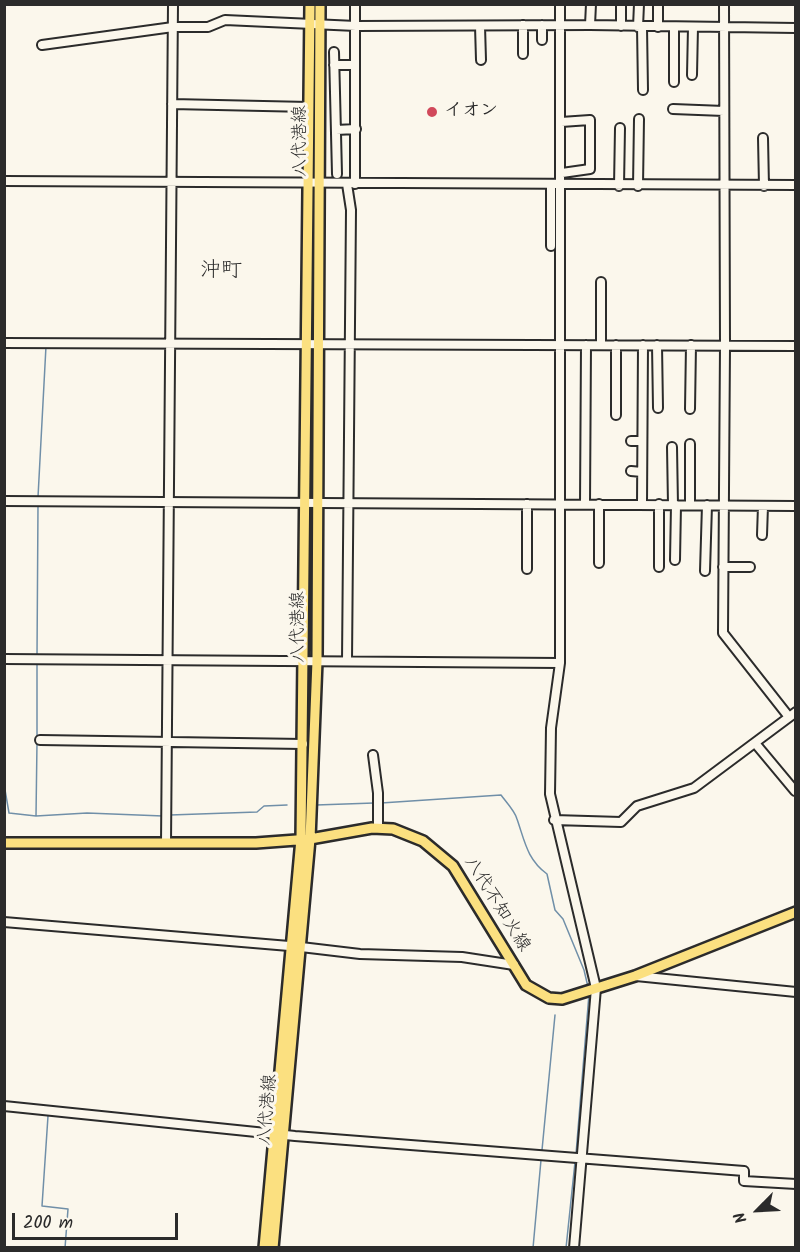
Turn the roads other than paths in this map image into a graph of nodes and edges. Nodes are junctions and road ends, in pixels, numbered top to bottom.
1 (173, 4) edge
2 (310, 4) edge
3 (320, 4) edge
4 (355, 4) edge
5 (560, 4) edge
6 (591, 4) edge
7 (621, 4) edge
8 (639, 4) edge
9 (658, 4) edge
10 (724, 4) edge
11 (309, 24) junction
12 (320, 25) junction
13 (542, 25) junction
14 (560, 25) junction
15 (590, 25) junction
16 (356, 26) junction
17 (480, 26) junction
18 (523, 26) junction
19 (621, 26) junction
20 (173, 27) junction
21 (640, 27) junction
22 (658, 27) junction
23 (674, 27) junction
24 (693, 27) junction
25 (723, 27) junction
26 (795, 28) edge
27 (542, 40) dead end
28 (42, 45) dead end
29 (334, 52) dead end
30 (523, 54) dead end
31 (481, 60) dead end
32 (334, 65) junction
33 (356, 65) junction
34 (692, 75) dead end
35 (674, 82) dead end
36 (643, 90) dead end
37 (172, 104) junction
38 (309, 107) junction
39 (673, 109) dead end
40 (724, 111) junction
41 (639, 119) dead end
42 (561, 122) junction
43 (620, 128) dead end
44 (356, 129) junction
45 (336, 130) junction
46 (763, 138) dead end
47 (562, 173) junction
48 (337, 174) dead end
49 (4, 181) edge
50 (171, 184) junction
51 (314, 184) junction
52 (351, 184) junction
53 (551, 185) junction
54 (562, 185) junction
55 (795, 185) edge
56 (619, 186) junction
57 (638, 186) junction
58 (724, 186) junction
59 (764, 186) junction
60 (551, 246) dead end
61 (601, 282) dead end
62 (4, 342) edge
63 (170, 344) junction
64 (312, 344) junction
65 (348, 344) junction
66 (559, 345) junction
67 (586, 345) junction
68 (600, 345) junction
69 (616, 345) junction
70 (643, 345) junction
71 (657, 345) junction
72 (691, 345) junction
73 (725, 345) junction
74 (795, 346) edge
75 (658, 408) dead end
76 (690, 409) dead end
77 (616, 415) dead end
78 (631, 441) dead end
79 (642, 441) junction
80 (690, 444) dead end
81 (672, 447) dead end
82 (631, 471) dead end
83 (642, 472) junction
84 (4, 501) edge
85 (170, 503) junction
86 (306, 503) junction
87 (317, 503) junction
88 (348, 504) junction
89 (527, 504) junction
90 (559, 504) junction
91 (585, 504) junction
92 (599, 504) junction
93 (642, 504) junction
94 (658, 504) junction
95 (674, 505) junction
96 (690, 505) junction
97 (706, 505) junction
98 (724, 505) junction
99 (763, 506) junction
100 (795, 506) edge
101 (762, 535) dead end
102 (675, 560) dead end
103 (599, 563) dead end
104 (659, 567) dead end
105 (723, 567) junction
106 (750, 567) dead end
107 (527, 569) dead end
108 (705, 571) dead end
109 (4, 659) edge
110 (302, 661) junction
111 (317, 661) junction
112 (347, 661) junction
113 (168, 662) junction
114 (560, 663) junction
115 (792, 714) edge
116 (40, 740) dead end
117 (169, 743) junction
118 (755, 743) junction
119 (303, 744) junction
120 (373, 755) dead end
121 (795, 791) edge
122 (554, 820) junction
123 (378, 828) junction
124 (306, 839) junction
125 (4, 843) edge
126 (166, 843) junction
127 (795, 912) edge
128 (4, 922) edge
129 (291, 946) junction
130 (301, 947) junction
131 (514, 966) junction
132 (635, 976) junction
133 (593, 989) junction
134 (795, 992) edge
135 (4, 1106) edge
136 (279, 1134) junction
137 (578, 1158) junction
138 (795, 1184) edge
139 (264, 1248) edge
140 (273, 1248) edge
141 (574, 1248) edge

1 - 20 street
2 - 11 main road, 八代港線
3 - 12 main road, 八代港線
4 - 16 street
5 - 14 street
6 - 15 street
7 - 19 street
8 - 21 street
9 - 22 street
10 - 25 street
11 - 12 street
11 - 20 street
11 - 38 main road, 八代港線
12 - 16 street
12 - 51 main road, 八代港線
13 - 14 street
13 - 18 street
13 - 27 street
14 - 15 street
14 - 42 street
15 - 19 street
16 - 17 street
16 - 33 street
17 - 18 street
17 - 31 street
18 - 30 street
19 - 21 street
20 - 28 street
20 - 37 street
21 - 22 street
21 - 36 street
22 - 23 street
23 - 24 street
23 - 35 street
24 - 25 street
24 - 34 street
25 - 26 street
25 - 40 street
29 - 32 street
32 - 33 street
32 - 45 street
33 - 44 street
37 - 38 street
37 - 50 street
38 - 51 main road, 八代港線
39 - 40 street
40 - 58 street
41 - 57 street
42 - 47 street
42 - 47 street
43 - 56 street
44 - 45 street
44 - 52 street
45 - 48 street
46 - 59 street
47 - 54 street
49 - 50 street
50 - 51 street
50 - 63 street
51 - 52 street
51 - 64 main road, 八代港線
52 - 53 street
52 - 65 street
53 - 54 street
53 - 60 street
54 - 56 street
54 - 66 street
55 - 59 street
56 - 57 street
57 - 58 street
58 - 59 street
58 - 73 street
61 - 68 street
62 - 63 street
63 - 64 street
63 - 85 street
64 - 65 street
64 - 86 main road, 八代港線
64 - 87 main road, 八代港線
65 - 66 street
65 - 88 street
66 - 67 street
66 - 90 street
67 - 68 street
67 - 91 street
68 - 69 street
69 - 70 street
69 - 77 street
70 - 71 street
70 - 79 street
71 - 72 street
71 - 75 street
72 - 73 street
72 - 76 street
73 - 74 street
73 - 98 street
78 - 79 street
79 - 83 street
80 - 96 street
81 - 95 street
82 - 83 street
83 - 93 street
84 - 85 street
85 - 86 street
85 - 113 street
86 - 87 street
86 - 110 main road, 八代港線
87 - 88 street
87 - 111 main road, 八代港線
88 - 89 street
88 - 112 street
89 - 90 street
89 - 107 street
90 - 91 street
90 - 114 street
91 - 92 street
92 - 93 street
92 - 103 street
93 - 94 street
94 - 95 street
94 - 104 street
95 - 96 street
95 - 102 street
96 - 97 street
97 - 98 street
97 - 108 street
98 - 99 street
98 - 105 street
99 - 100 street
99 - 101 street
105 - 106 street
105 - 115 street
109 - 113 street
110 - 111 street
110 - 113 street
110 - 119 main road, 八代港線
111 - 112 street
111 - 124 main road, 八代港線
112 - 114 street
113 - 117 street
114 - 122 street
115 - 118 street
116 - 117 street
117 - 119 street
117 - 126 street
118 - 121 street
118 - 122 street
119 - 124 main road, 八代港線
120 - 123 street
122 - 133 street
123 - 124 main road, 八代不知火線
123 - 131 main road, 八代不知火線
124 - 126 main road, 八代不知火線
124 - 129 main road, 八代港線
124 - 130 main road, 八代港線
125 - 126 main road, 八代不知火線
127 - 132 main road, 八代不知火線
128 - 129 street
129 - 130 street
129 - 136 main road, 八代港線
130 - 131 street
130 - 136 main road, 八代港線
131 - 133 main road, 八代不知火線
132 - 133 main road, 八代不知火線
132 - 134 street
133 - 137 street
135 - 136 street
136 - 137 street
136 - 139 main road, 八代港線
136 - 140 main road, 八代港線
137 - 138 street
137 - 141 street

